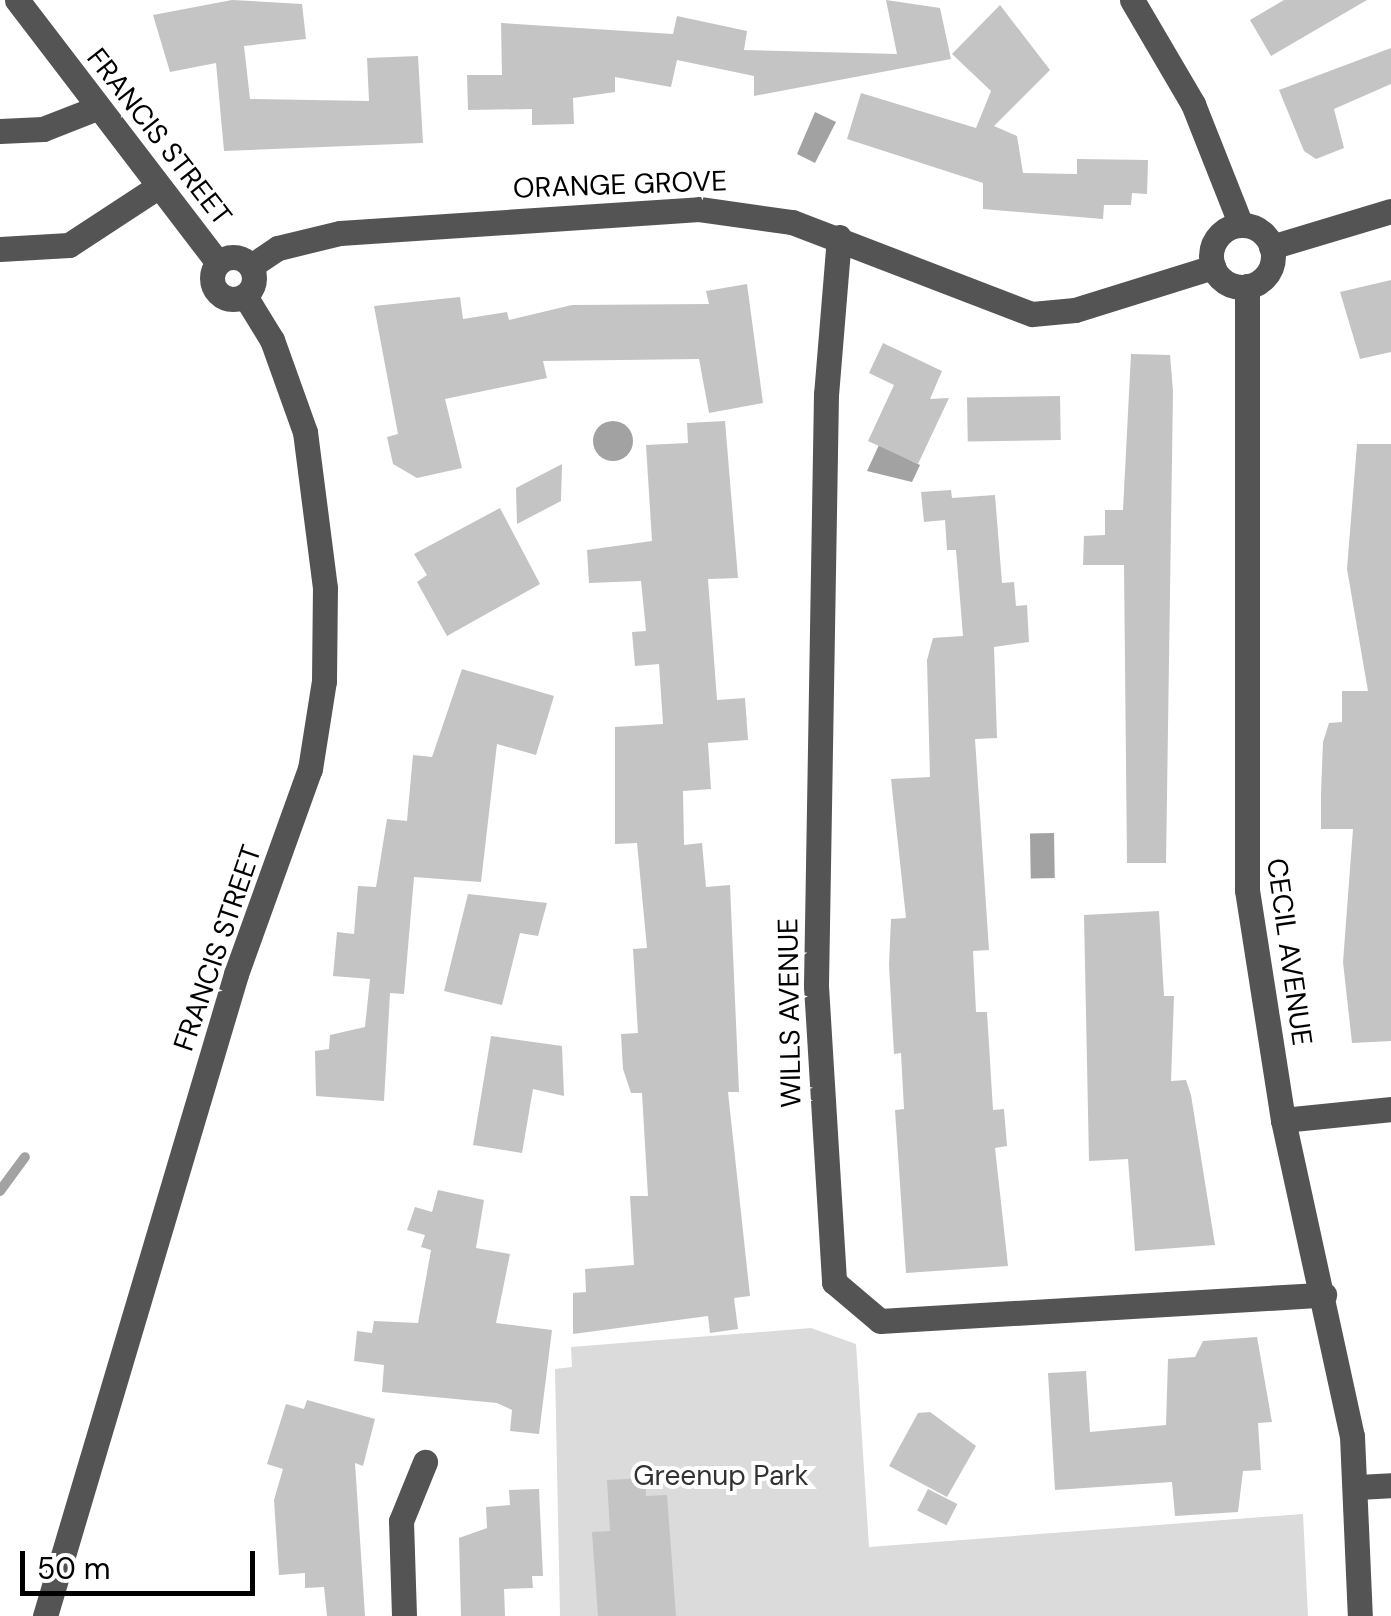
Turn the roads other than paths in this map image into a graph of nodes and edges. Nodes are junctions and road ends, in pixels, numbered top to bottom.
1 (16, 0) edge
2 (1132, 0) edge
3 (97, 108) junction
4 (0, 132) edge
5 (156, 188) junction
6 (1391, 210) edge
7 (1241, 225) junction
8 (839, 237) junction
9 (1271, 247) junction
10 (0, 249) edge
11 (218, 263) junction
12 (251, 266) junction
13 (1213, 267) junction
14 (1247, 286) junction
15 (246, 296) junction
16 (1391, 1109) edge
17 (1283, 1120) junction
18 (1324, 1295) junction
19 (425, 1462) dead end
20 (1391, 1485) edge
21 (1358, 1487) junction
22 (45, 1616) edge
23 (404, 1616) edge
24 (1360, 1616) edge

1 - 3 street, FRANCIS STREET
2 - 7 street
3 - 4 street
3 - 5 street, FRANCIS STREET
5 - 10 street
5 - 11 street, FRANCIS STREET
6 - 9 street
7 - 9 street
7 - 13 street
8 - 12 street, ORANGE GROVE
8 - 13 street, ORANGE GROVE
8 - 18 street, WILLS AVENUE
9 - 14 street
11 - 12 street
11 - 15 street, FRANCIS STREET
12 - 15 street
13 - 14 street
14 - 17 street, CECIL AVENUE
15 - 22 street, FRANCIS STREET
16 - 17 street
17 - 18 street, CECIL AVENUE
18 - 21 street, CECIL AVENUE
19 - 23 street
20 - 21 street
21 - 24 street, CECIL AVENUE

